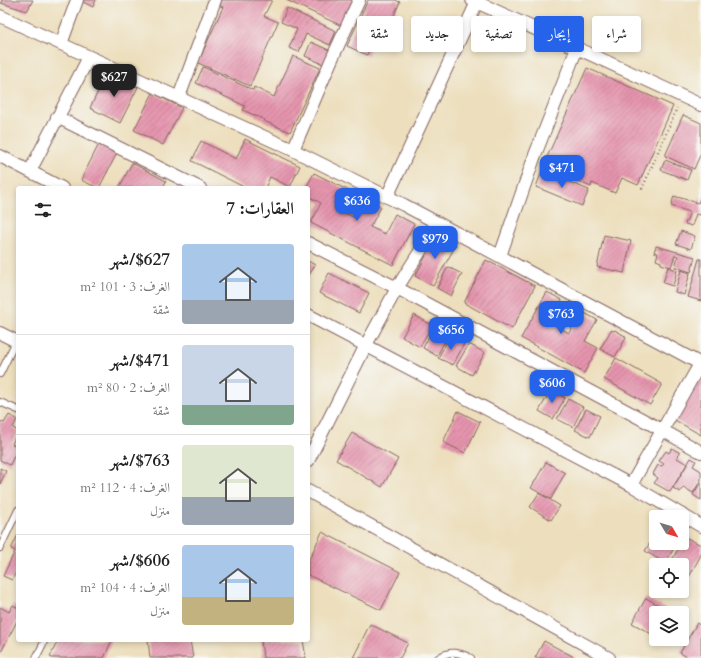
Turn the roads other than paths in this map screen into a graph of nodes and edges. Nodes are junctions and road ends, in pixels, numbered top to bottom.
1 (78, 0) edge
2 (215, 0) edge
3 (359, 0) edge
4 (475, 1) edge
5 (0, 16) edge
6 (534, 28) edge
7 (61, 44) junction
8 (574, 52) edge
9 (584, 52) edge
10 (89, 56) junction
11 (179, 97) junction
12 (701, 105) edge
13 (57, 117) junction
14 (293, 150) junction
15 (0, 156) edge
16 (30, 171) junction
17 (58, 186) edge
18 (196, 186) edge
19 (387, 197) junction
20 (438, 223) junction
21 (310, 244) edge
22 (500, 256) junction
23 (398, 288) junction
24 (310, 316) edge
25 (0, 333) edge
26 (16, 341) edge
27 (16, 344) edge
28 (366, 346) junction
29 (701, 364) edge
30 (0, 374) edge
31 (0, 402) edge
32 (16, 409) edge
33 (662, 430) junction
34 (701, 452) edge
35 (310, 457) edge
36 (631, 485) junction
37 (310, 492) edge
38 (16, 514) edge
39 (701, 526) edge
40 (0, 548) edge
41 (44, 642) edge
42 (36, 658) edge
43 (438, 658) edge
44 (471, 658) edge
45 (609, 658) edge

1 - 7 street
2 - 11 street
3 - 14 street
4 - 6 street
4 - 19 street
5 - 7 street
7 - 10 street
8 - 22 street
9 - 12 street
10 - 11 street
10 - 13 street
11 - 14 street
13 - 16 street
13 - 18 street
14 - 19 street
15 - 16 street
16 - 17 street
19 - 20 street
20 - 22 street
20 - 23 street
21 - 23 street
22 - 29 street
23 - 28 street
23 - 33 street
24 - 28 street
25 - 26 street
27 - 30 lane
28 - 35 street
28 - 36 street
29 - 33 street
31 - 32 lane
33 - 34 street
33 - 36 street
36 - 39 street
37 - 45 street
38 - 40 lane
41 - 42 lane
43 - 44 lane

